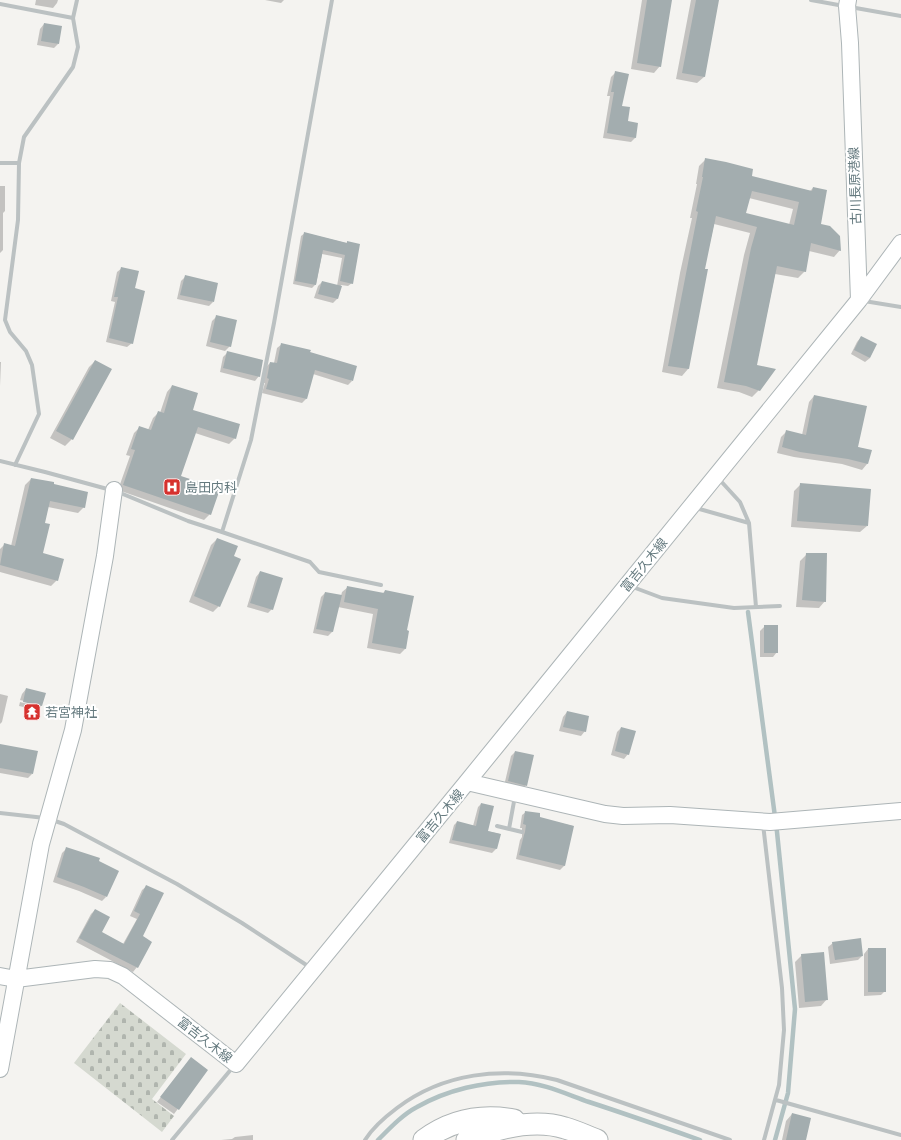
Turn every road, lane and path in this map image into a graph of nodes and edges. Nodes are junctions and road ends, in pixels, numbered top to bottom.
1 (78, 0) edge
2 (332, 0) edge
3 (811, 0) edge
4 (847, 3) edge
5 (0, 4) edge
6 (901, 16) edge
7 (72, 18) junction
8 (0, 163) edge
9 (19, 164) junction
10 (901, 243) edge
11 (859, 300) junction
12 (901, 307) edge
13 (0, 461) edge
14 (15, 465) junction
15 (716, 476) junction
16 (114, 490) junction
17 (691, 507) junction
18 (749, 523) junction
19 (222, 532) junction
20 (381, 585) dead end
21 (627, 586) junction
22 (780, 606) dead end
23 (756, 607) junction
24 (467, 782) junction
25 (515, 794) junction
26 (901, 811) edge
27 (0, 813) edge
28 (47, 818) junction
29 (772, 822) junction
30 (497, 826) dead end
31 (509, 829) junction
32 (522, 832) dead end
33 (313, 970) junction
34 (0, 976) edge
35 (16, 979) junction
36 (236, 1064) junction
37 (0, 1069) edge
38 (776, 1100) junction
39 (532, 1124) junction
40 (901, 1135) edge
41 (172, 1140) edge
42 (365, 1140) edge
43 (424, 1140) edge
44 (467, 1140) edge
45 (597, 1140) edge
46 (730, 1140) edge
47 (764, 1140) edge

1 - 7 street
2 - 19 street
3 - 4 street
4 - 6 street
4 - 11 main road, 古川長原港線
5 - 7 street
7 - 9 street
8 - 9 street
9 - 14 street
10 - 11 main road
11 - 12 street
11 - 15 main road, 富吉久木線
13 - 14 street
14 - 16 street
15 - 17 main road, 富吉久木線
15 - 18 street
16 - 19 street
16 - 28 main road
17 - 18 street
17 - 21 main road, 富吉久木線
18 - 23 street
19 - 20 street
21 - 23 street
21 - 24 main road, 富吉久木線
22 - 23 street
24 - 25 main road
24 - 33 main road, 富吉久木線
25 - 29 main road
25 - 31 street
26 - 29 main road
27 - 28 street
28 - 33 street
28 - 35 main road
29 - 38 street
30 - 31 street
31 - 32 street
33 - 36 main road, 富吉久木線
34 - 35 main road, 富吉久木線
35 - 36 main road, 富吉久木線
35 - 37 main road
36 - 41 street
38 - 40 street
38 - 47 street
39 - 43 highway
39 - 44 highway
39 - 45 highway
42 - 46 street

